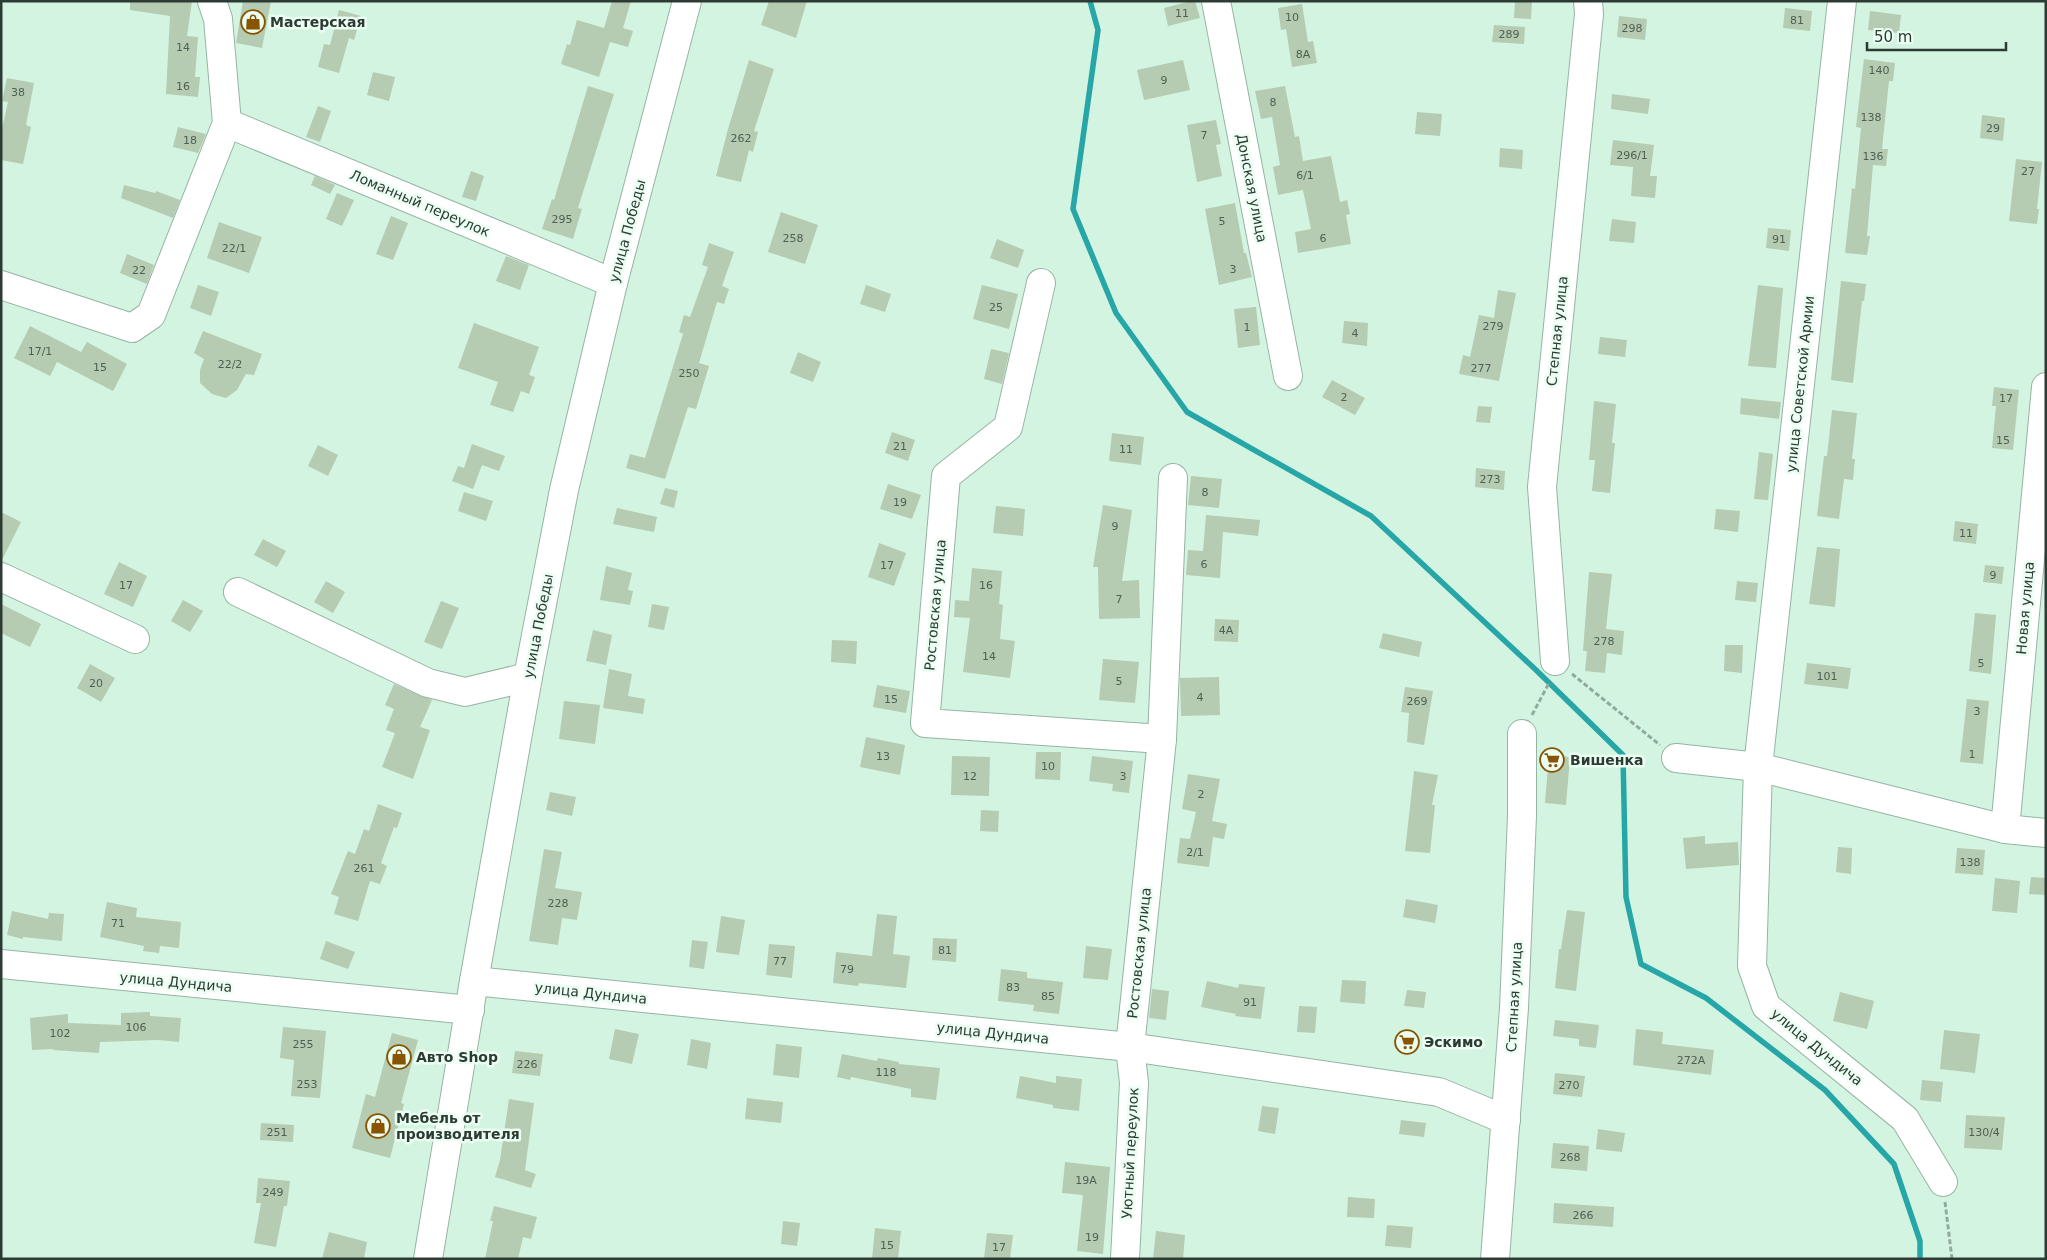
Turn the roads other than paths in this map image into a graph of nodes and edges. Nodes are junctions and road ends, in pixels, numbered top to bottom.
1 (212, 1) edge
2 (687, 1) edge
3 (1216, 1) edge
4 (1588, 1) edge
5 (1842, 1) edge
6 (227, 123) junction
7 (613, 283) junction
8 (1041, 283) dead end
9 (1, 285) edge
10 (1288, 376) dead end
11 (2046, 386) edge
12 (1173, 478) dead end
13 (1, 577) edge
14 (238, 592) dead end
15 (135, 639) dead end
16 (1556, 661) road end
17 (528, 676) junction
18 (1522, 734) dead end
19 (1162, 739) junction
20 (1676, 758) road end
21 (1758, 767) junction
22 (2005, 829) junction
23 (2046, 833) edge
24 (1, 964) edge
25 (474, 981) junction
26 (470, 1010) junction
27 (1130, 1047) junction
28 (1506, 1120) junction
29 (1943, 1182) road end
30 (428, 1259) edge
31 (1125, 1259) edge
32 (1494, 1259) edge

1 - 6 street
2 - 7 street, улица Победы
3 - 10 street, Донская улица
4 - 16 street, Степная улица
5 - 21 street, улица Советской Армии
6 - 7 street, Ломанный переулок
6 - 9 street
7 - 17 street, улица Победы
8 - 19 street, Ростовская улица
11 - 22 street, Новая улица
12 - 19 street, Ростовская улица
13 - 15 street
14 - 17 street
17 - 25 street, улица Победы
18 - 28 street, Степная улица
19 - 27 street, Ростовская улица
20 - 21 street
21 - 22 street
21 - 29 street, улица Дундича
22 - 23 street
24 - 26 street, улица Дундича
25 - 26 street, улица Победы
25 - 27 street, улица Дундича
26 - 30 street, улица Победы
27 - 28 street, улица Дундича
27 - 31 street, Уютный переулок
28 - 32 street, Степная улица

